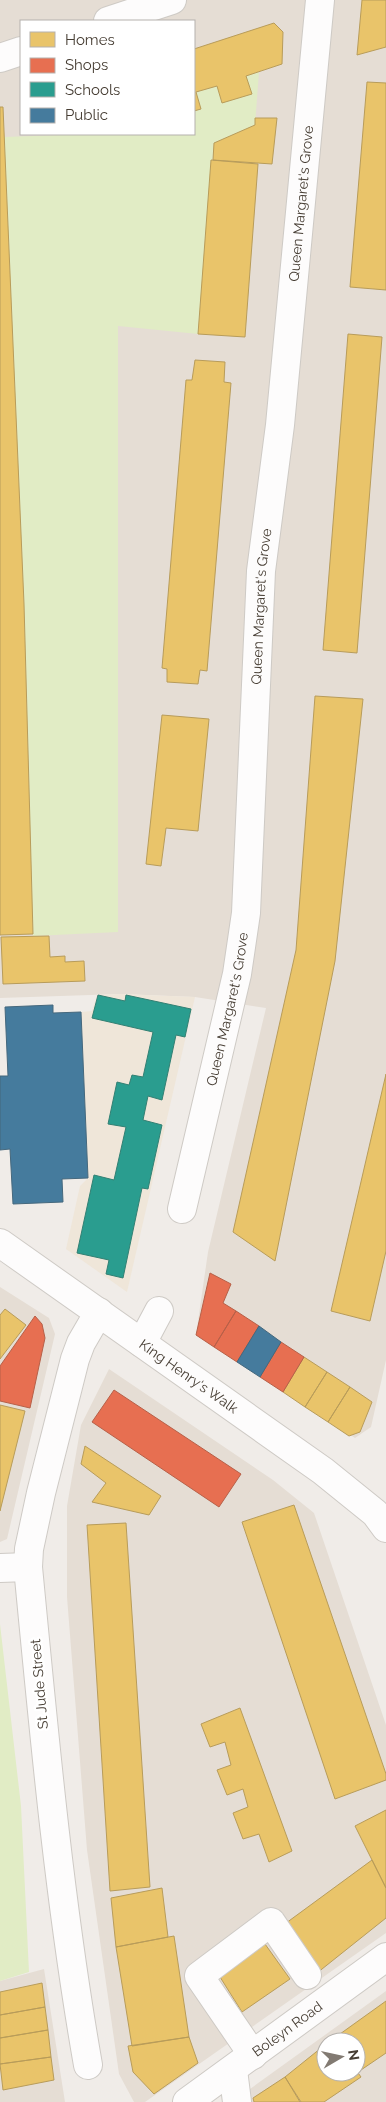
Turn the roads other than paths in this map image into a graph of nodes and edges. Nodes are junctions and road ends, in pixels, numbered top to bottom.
1 (172, 0) edge
2 (320, 0) edge
3 (111, 20) edge
4 (20, 51) edge
5 (0, 58) edge
6 (182, 1209) dead end
7 (0, 1243) edge
8 (159, 1310) dead end
9 (99, 1312) junction
10 (142, 1344) junction
11 (382, 1513) edge
12 (28, 1567) junction
13 (0, 1568) edge
14 (386, 1957) edge
15 (307, 1974) dead end
16 (243, 2062) junction
17 (88, 2065) dead end
18 (187, 2102) edge
19 (237, 2102) edge

1 - 3 street
2 - 6 street, Queen Margaret's Grove
4 - 5 street
7 - 9 street, King Henry's Walk
8 - 10 street
9 - 10 street, King Henry's Walk
9 - 12 street, St Jude Street
10 - 11 street, King Henry's Walk
12 - 13 street
12 - 17 street, St Jude Street
14 - 16 street, Boleyn Road
15 - 16 street
16 - 18 street, Boleyn Road
16 - 19 street

